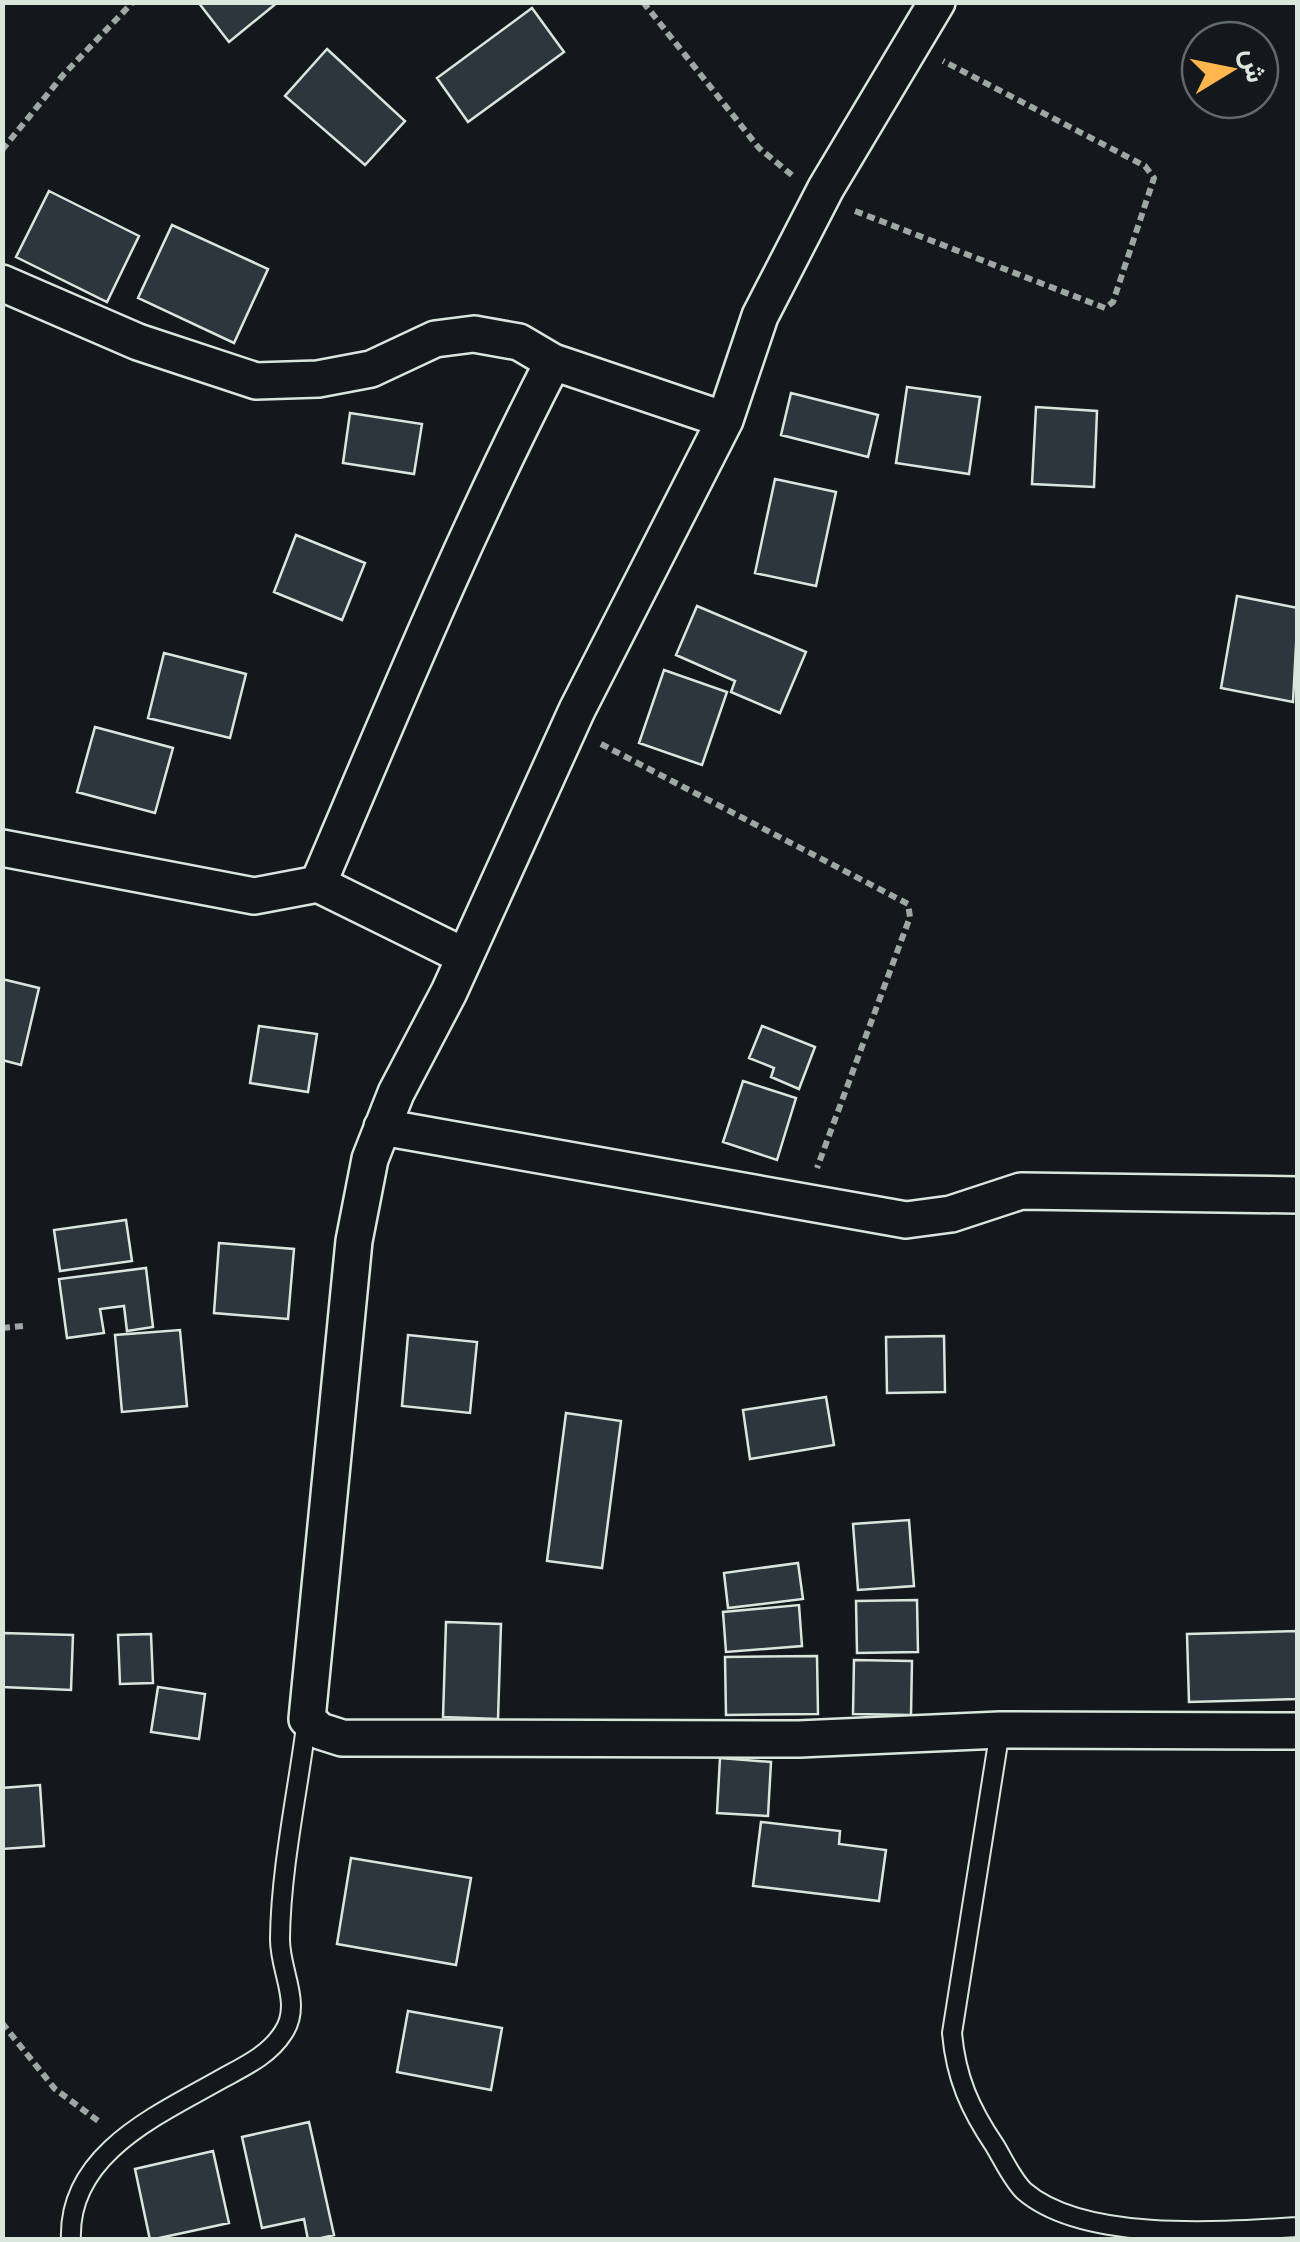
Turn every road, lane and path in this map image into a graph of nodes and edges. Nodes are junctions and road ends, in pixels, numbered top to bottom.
1 (132, 2) edge
2 (643, 2) edge
3 (937, 2) edge
4 (910, 45) junction
5 (2, 150) edge
6 (820, 198) junction
7 (2, 283) edge
8 (552, 362) junction
9 (726, 420) junction
10 (568, 728) junction
11 (2, 848) edge
12 (318, 884) junction
13 (464, 956) junction
14 (382, 1127) junction
15 (1298, 1195) edge
16 (804, 1202) junction
17 (23, 1326) dead end
18 (2, 1328) edge
19 (307, 1719) junction
20 (1000, 1730) junction
21 (1298, 1731) edge
22 (2, 2024) edge
23 (122, 2139) junction
24 (1298, 2226) edge
25 (71, 2240) edge

1 - 5 path
2 - 6 path
3 - 4 street
4 - 6 street
4 - 6 path
6 - 9 street
7 - 8 street
8 - 9 street
8 - 12 street
9 - 10 street
10 - 13 street
10 - 16 path
11 - 12 street
12 - 13 street
13 - 14 street
14 - 16 street
14 - 19 street
15 - 16 street
17 - 18 path
19 - 20 street
19 - 23 lane
20 - 21 street
20 - 24 lane
22 - 23 path
23 - 25 lane

